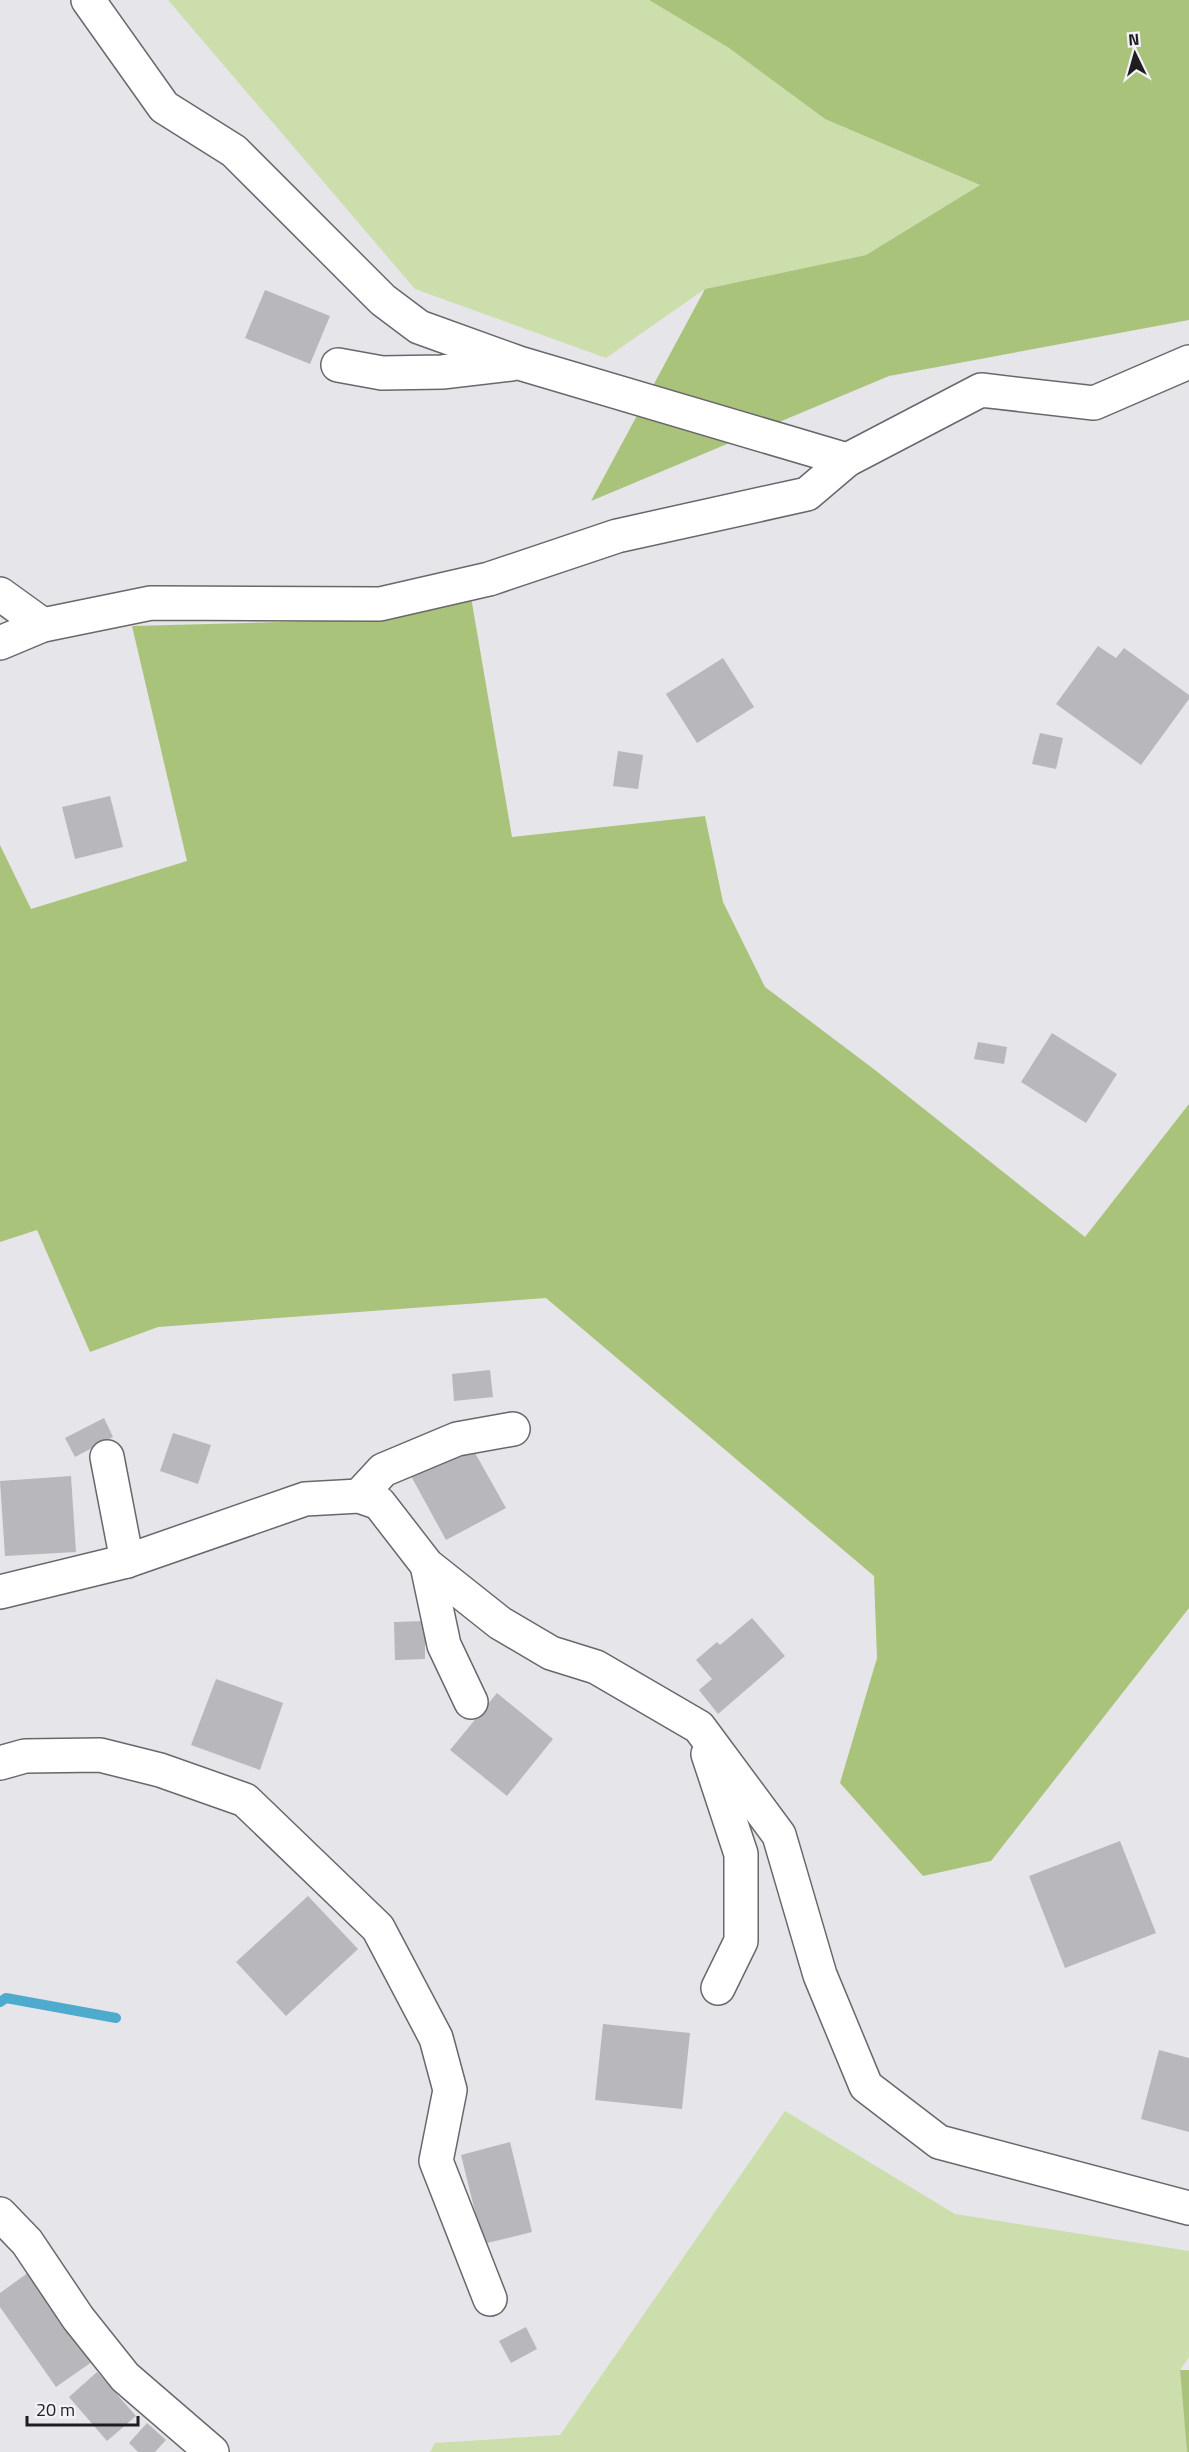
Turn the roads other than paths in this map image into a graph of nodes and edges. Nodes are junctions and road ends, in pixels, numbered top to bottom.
1 (88, 0) edge
2 (1189, 362) edge
3 (519, 363) junction
4 (338, 365) dead end
5 (847, 460) junction
6 (0, 594) edge
7 (44, 625) junction
8 (0, 643) edge
9 (513, 1429) dead end
10 (106, 1457) dead end
11 (359, 1496) junction
12 (127, 1561) junction
13 (427, 1565) junction
14 (0, 1592) edge
15 (471, 1702) dead end
16 (699, 1727) junction
17 (0, 1763) edge
18 (718, 1988) dead end
19 (1189, 2208) edge
20 (0, 2214) edge
21 (490, 2299) dead end
22 (212, 2452) edge

1 - 3 street
2 - 5 street
3 - 4 street
3 - 5 street
5 - 7 street
6 - 7 street
7 - 8 street
9 - 11 street
10 - 12 street
11 - 12 street
11 - 13 street
12 - 14 street
13 - 15 street
13 - 16 street
16 - 18 street
16 - 19 street
17 - 21 street
20 - 22 street

